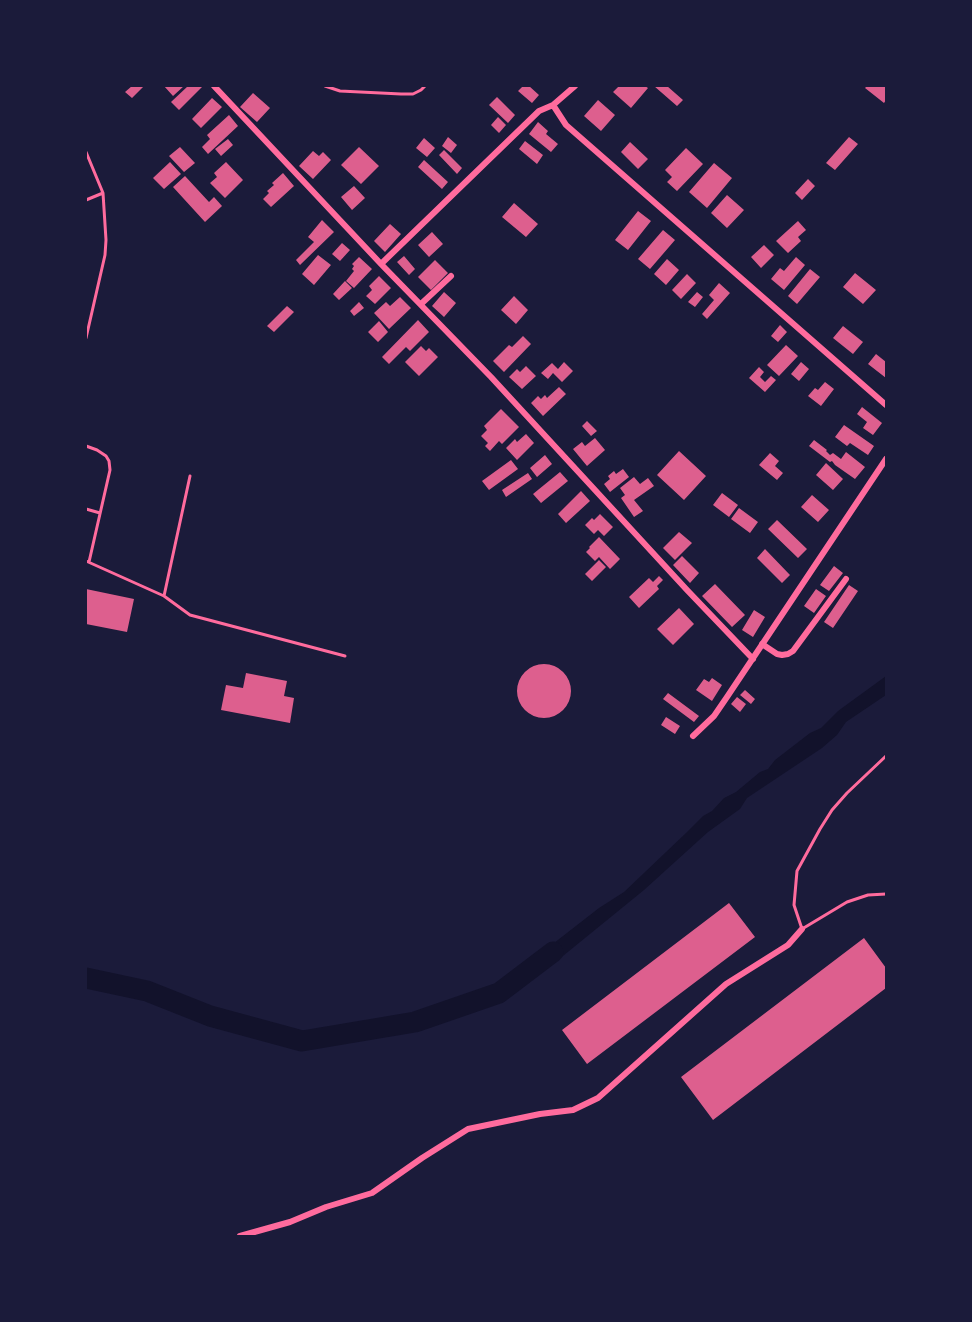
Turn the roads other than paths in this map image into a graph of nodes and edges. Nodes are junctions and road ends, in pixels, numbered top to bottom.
1 (214, 86) edge
2 (325, 86) edge
3 (425, 86) edge
4 (575, 86) edge
5 (553, 105) junction
6 (86, 152) edge
7 (103, 193) junction
8 (86, 200) edge
9 (381, 264) junction
10 (451, 276) dead end
11 (421, 304) junction
12 (86, 338) edge
13 (886, 405) edge
14 (86, 446) edge
15 (886, 459) edge
16 (190, 476) dead end
17 (86, 509) edge
18 (100, 513) junction
19 (87, 561) edge
20 (846, 579) dead end
21 (164, 596) junction
22 (762, 644) junction
23 (345, 656) dead end
24 (753, 659) junction
25 (693, 736) dead end
26 (886, 756) edge
27 (886, 894) edge
28 (802, 929) junction
29 (240, 1236) edge

1 - 9 street
2 - 3 lane
4 - 5 street
5 - 9 street
5 - 13 street
6 - 7 lane
7 - 8 lane
7 - 12 lane
9 - 11 street
10 - 11 street
11 - 24 street
14 - 18 lane
15 - 22 street
16 - 21 lane
17 - 18 lane
18 - 19 lane
19 - 21 lane
20 - 22 street
21 - 23 lane
22 - 24 street
24 - 25 street
26 - 28 lane
27 - 28 lane
28 - 29 street

